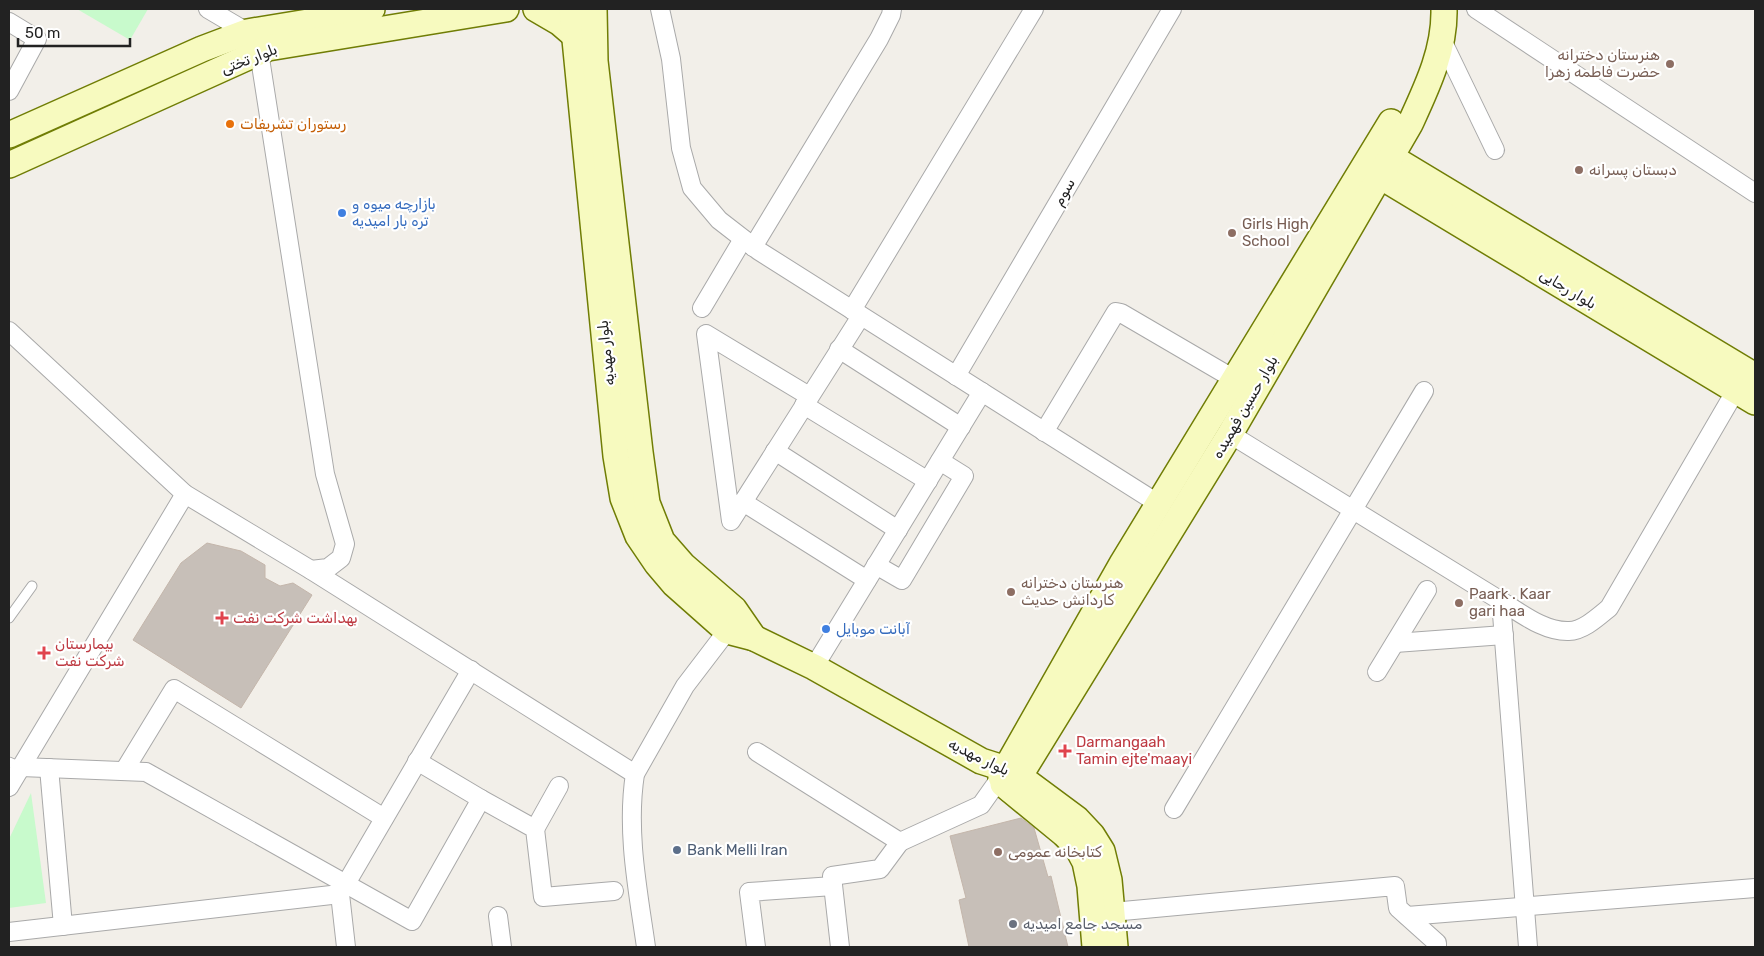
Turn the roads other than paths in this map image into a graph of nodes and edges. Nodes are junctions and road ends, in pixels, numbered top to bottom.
1 (208, 9) edge
2 (372, 9) edge
3 (506, 9) edge
4 (536, 9) edge
5 (572, 9) edge
6 (594, 9) edge
7 (660, 9) edge
8 (892, 9) edge
9 (1034, 9) edge
10 (1172, 9) edge
11 (1428, 9) edge
12 (1444, 9) edge
13 (1476, 9) edge
14 (320, 14) edge
15 (9, 22) edge
16 (574, 35) junction
17 (1442, 38) junction
18 (253, 42) junction
19 (9, 91) edge
20 (9, 134) edge
21 (1496, 150) dead end
22 (1378, 161) junction
23 (9, 165) edge
24 (1755, 193) edge
25 (748, 243) junction
26 (702, 308) dead end
27 (856, 313) junction
28 (9, 331) edge
29 (839, 349) junction
30 (956, 376) junction
31 (1234, 379) junction
32 (1749, 389) edge
33 (1424, 391) dead end
34 (982, 392) junction
35 (806, 401) junction
36 (961, 427) junction
37 (1044, 432) junction
38 (1230, 434) junction
39 (774, 451) junction
40 (940, 461) junction
41 (928, 481) junction
42 (185, 494) junction
43 (743, 502) junction
44 (1158, 504) junction
45 (1353, 510) junction
46 (898, 530) junction
47 (341, 558) junction
48 (876, 565) junction
49 (311, 570) junction
50 (867, 580) junction
51 (32, 586) dead end
52 (338, 587) junction
53 (1427, 590) dead end
54 (1501, 601) junction
55 (9, 618) edge
56 (727, 631) junction
57 (1504, 635) junction
58 (754, 638) junction
59 (1395, 643) junction
60 (814, 667) junction
61 (471, 670) junction
62 (1377, 672) dead end
63 (757, 752) dead end
64 (417, 762) junction
65 (15, 764) edge
66 (49, 768) junction
67 (124, 771) junction
68 (636, 774) junction
69 (1009, 779) junction
70 (559, 786) dead end
71 (9, 787) edge
72 (482, 799) junction
73 (1174, 809) dead end
74 (384, 818) junction
75 (535, 829) junction
76 (900, 842) junction
77 (833, 886) junction
78 (1755, 888) edge
79 (342, 889) junction
80 (614, 891) dead end
81 (1525, 908) junction
82 (1112, 912) junction
83 (498, 916) dead end
84 (1407, 916) junction
85 (62, 926) junction
86 (9, 932) edge
87 (346, 947) edge
88 (502, 947) edge
89 (646, 947) edge
90 (756, 947) edge
91 (840, 947) edge
92 (1095, 947) edge
93 (1115, 947) edge
94 (1437, 947) edge
95 (1528, 947) edge

1 - 18 street
2 - 14 street, بلوار تختی
3 - 18 street, بلوار تختی
4 - 16 street
5 - 16 street, بلوار مهدیه
6 - 58 street, بلوار مهدیه
7 - 25 street
8 - 25 street
9 - 27 street
10 - 30 street, سوم
11 - 22 street, بلوار حسین فهمیده
12 - 17 street, بلوار حسین فهمیده
13 - 24 street
14 - 18 street, بلوار تختی
15 - 19 street
16 - 56 street, بلوار مهدیه
17 - 21 street
17 - 22 street, بلوار حسین فهمیده
18 - 20 street, بلوار تختی
18 - 23 street, بلوار تختی
18 - 47 street
22 - 31 street, بلوار حسین فهمیده
22 - 32 street, بلوار رجایی
22 - 38 street, بلوار حسین فهمیده
25 - 26 street
25 - 27 street
27 - 29 street
27 - 30 street
28 - 42 street
29 - 35 street
29 - 36 street
30 - 34 street
31 - 37 street
31 - 44 street, بلوار حسین فهمیده
32 - 54 street
33 - 45 street
34 - 36 street
34 - 37 street
35 - 39 street
35 - 41 street
35 - 43 street
36 - 40 street
37 - 44 street
38 - 45 street
38 - 69 street, بلوار حسین فهمیده
39 - 43 street
39 - 46 street
40 - 41 street
40 - 48 street
41 - 46 street
42 - 49 street
42 - 65 street
43 - 50 street
44 - 69 street, بلوار حسین فهمیده
45 - 54 street
45 - 73 street
46 - 48 street
47 - 49 street
47 - 52 street
48 - 50 street
49 - 52 street
50 - 60 street
51 - 55 lane
52 - 61 street
53 - 59 street
54 - 57 street
56 - 58 street, بلوار مهدیه
56 - 68 street
57 - 59 street
57 - 81 street
58 - 60 street, بلوار مهدیه
59 - 62 street
60 - 69 street, بلوار مهدیه
61 - 64 street
61 - 68 street
63 - 76 street
64 - 72 street
64 - 74 street
65 - 66 street
65 - 71 street
66 - 67 street
66 - 85 street
67 - 74 street
67 - 79 street
68 - 89 street
69 - 76 street
69 - 82 street, بلوار مهدیه
69 - 92 street, بلوار مهدیه
70 - 75 street
72 - 75 street
72 - 79 street
74 - 79 street
75 - 80 street
76 - 77 street
77 - 90 street
77 - 91 street
78 - 81 street
79 - 85 street
79 - 87 street
81 - 84 street
81 - 95 street
82 - 84 street
82 - 93 street, بلوار مهدیه
83 - 88 street
84 - 94 street
85 - 86 street

